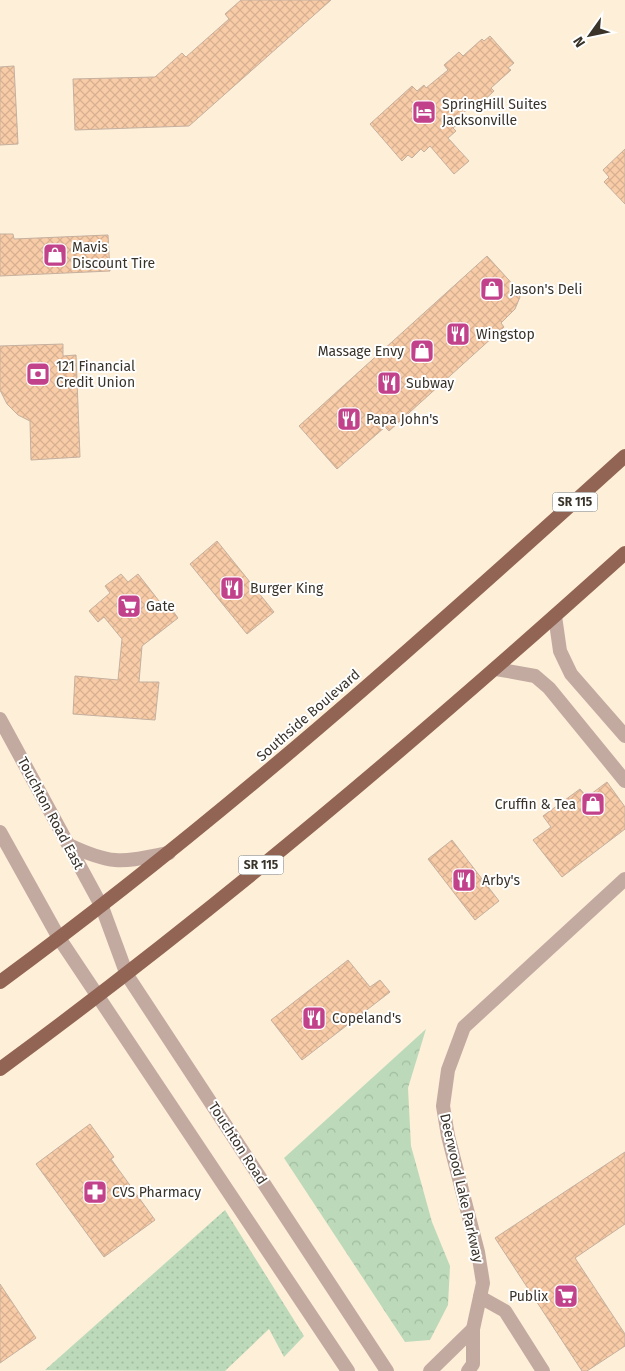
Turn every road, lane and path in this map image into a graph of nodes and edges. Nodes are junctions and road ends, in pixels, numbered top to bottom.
1 (625, 456) edge
2 (625, 553) edge
3 (556, 616) junction
4 (496, 669) junction
5 (0, 719) edge
6 (625, 736) edge
7 (625, 781) edge
8 (0, 832) edge
9 (69, 845) junction
10 (169, 853) junction
11 (625, 879) edge
12 (102, 907) junction
13 (59, 938) junction
14 (127, 975) junction
15 (0, 982) edge
16 (99, 996) junction
17 (0, 1068) edge
18 (480, 1297) junction
19 (473, 1329) junction
20 (348, 1371) edge
21 (387, 1371) edge
22 (430, 1371) edge
23 (468, 1371) edge
24 (543, 1371) edge

1 - 10 highway, Southside Boulevard / SR 115
2 - 3 highway, SR 115
3 - 4 highway, SR 115
3 - 6 street
4 - 7 street
4 - 14 highway, SR 115
5 - 9 street, Touchton Road East
8 - 13 street
9 - 10 street
9 - 12 street, Touchton Road East
10 - 12 highway, Southside Boulevard / SR 115
11 - 18 street, Deerwood Lake Parkway
12 - 13 highway, Southside Boulevard / SR 115
12 - 14 street, Touchton Road
13 - 15 highway, Southside Boulevard / SR 115
13 - 16 street
14 - 16 highway, SR 115
14 - 21 street, Touchton Road
16 - 17 highway, SR 115
16 - 20 street
18 - 19 street, Deerwood Lake Parkway
18 - 24 street
19 - 22 street
19 - 23 street, Deerwood Lake Parkway

